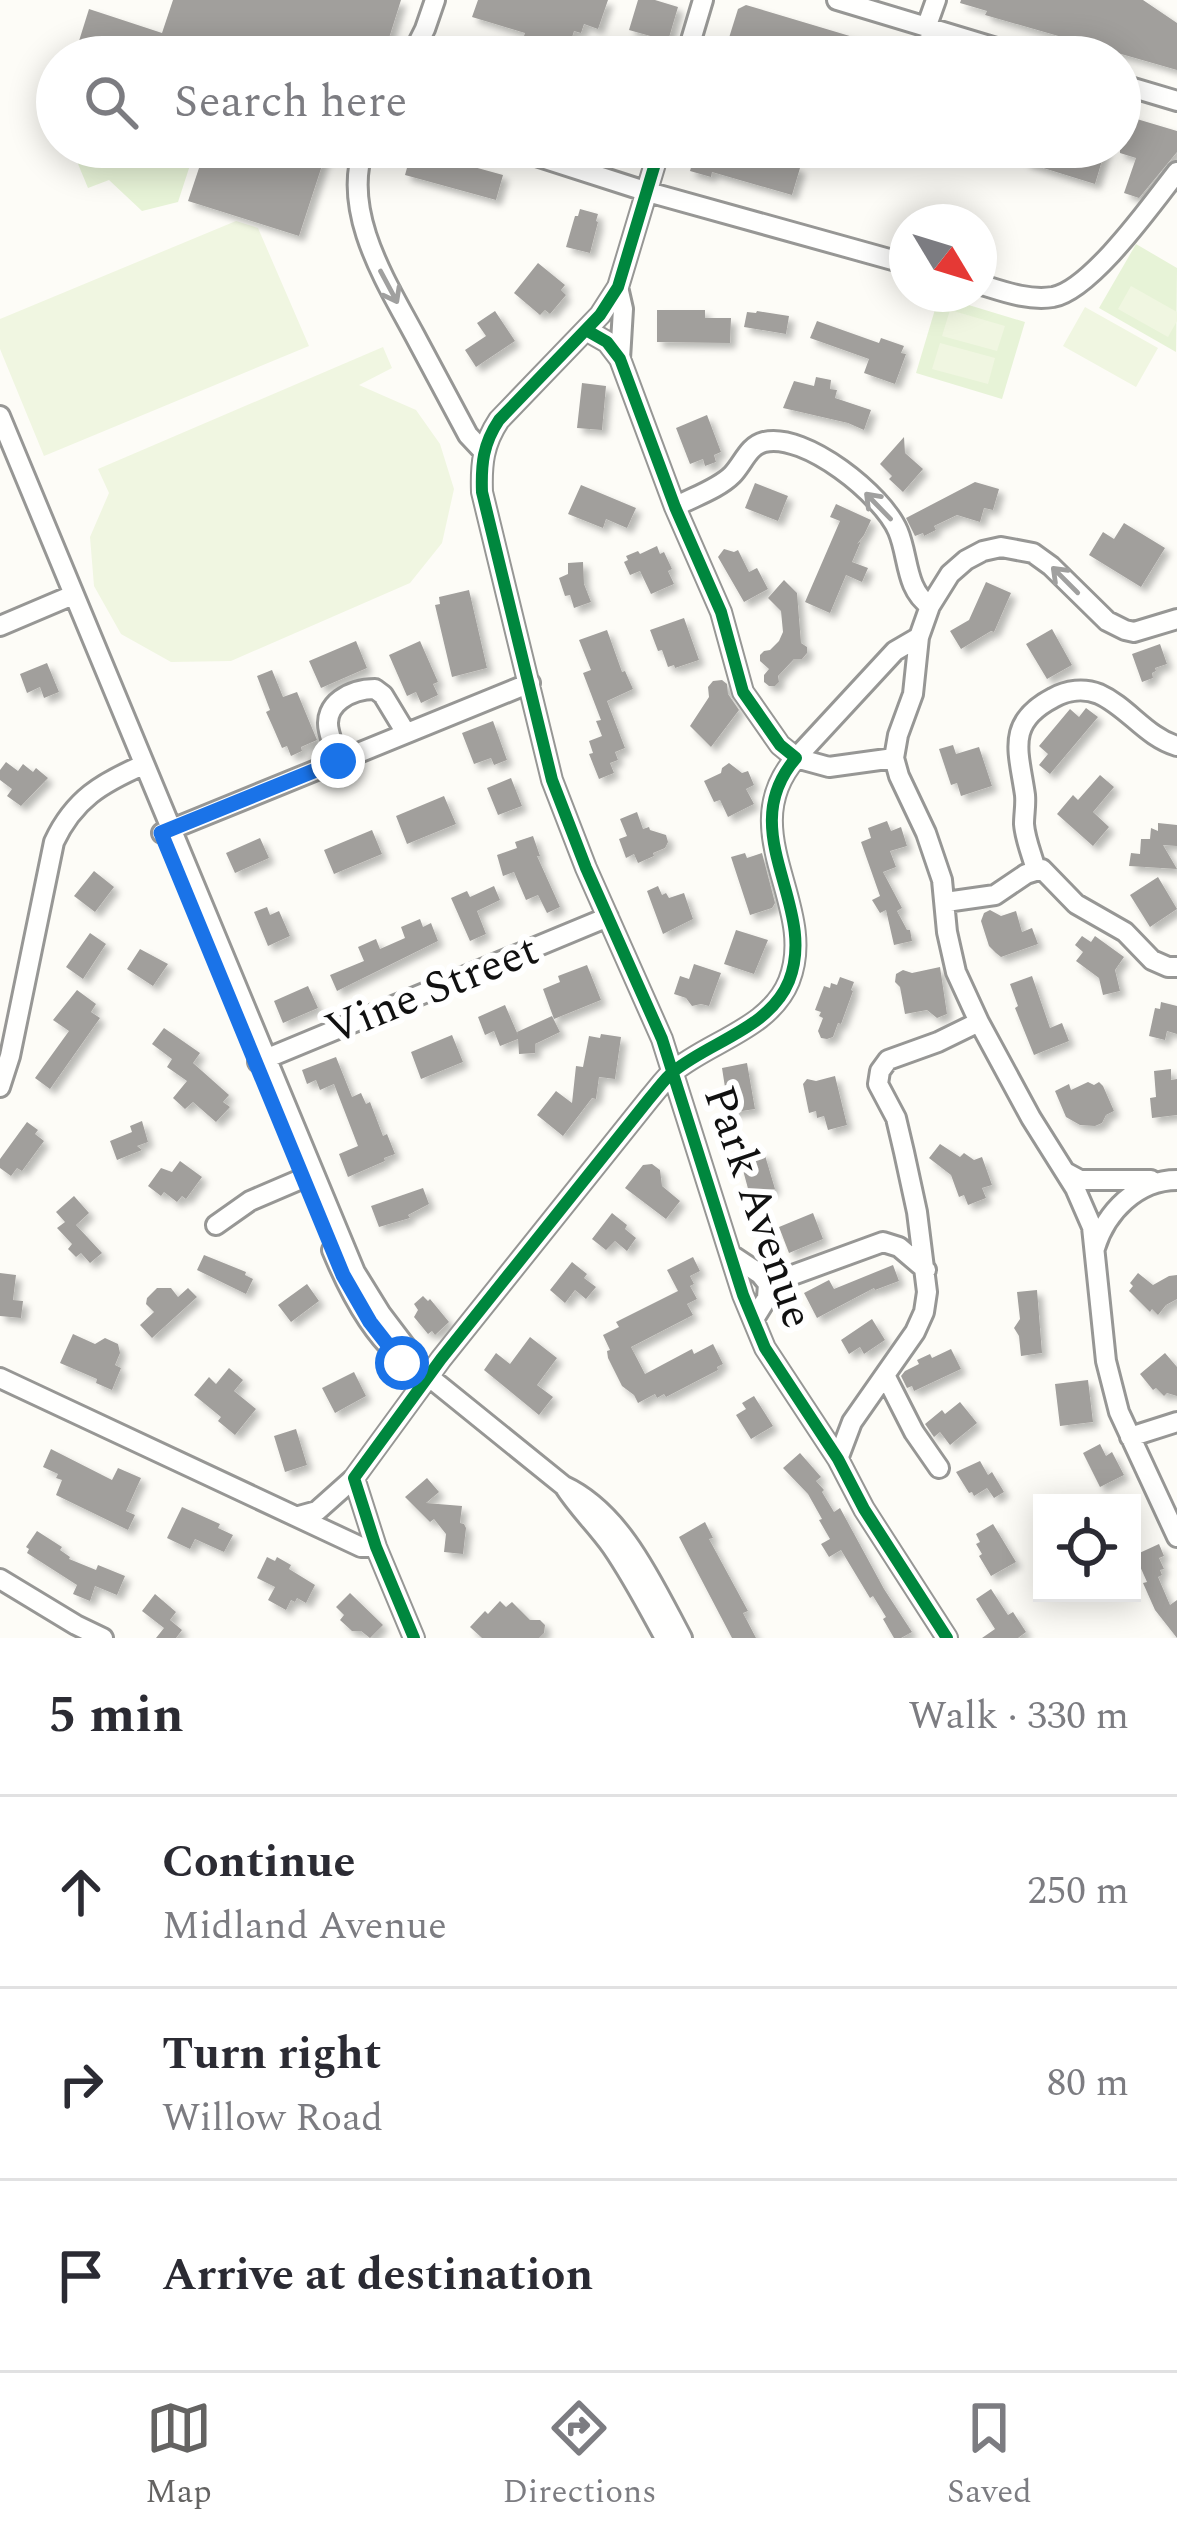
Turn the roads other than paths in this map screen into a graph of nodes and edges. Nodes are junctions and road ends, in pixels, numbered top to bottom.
1 (435, 0) edge
2 (703, 0) edge
3 (837, 0) edge
4 (935, 0) edge
5 (926, 28) junction
6 (422, 36) edge
7 (692, 36) edge
8 (954, 36) edge
9 (1141, 90) edge
10 (1177, 101) edge
11 (360, 168) edge
12 (573, 168) edge
13 (654, 168) edge
14 (1177, 172) edge
15 (647, 192) junction
16 (889, 259) edge
17 (618, 287) junction
18 (997, 289) edge
19 (586, 330) junction
20 (620, 359) junction
21 (0, 416) edge
22 (0, 448) edge
23 (483, 451) junction
24 (675, 507) junction
25 (68, 597) junction
26 (931, 606) junction
27 (1177, 619) edge
28 (0, 626) edge
29 (919, 637) junction
30 (530, 683) junction
31 (406, 733) junction
32 (1177, 746) edge
33 (796, 758) junction
34 (894, 758) junction
35 (338, 761) junction
36 (138, 767) junction
37 (166, 831) junction
38 (1036, 870) junction
39 (946, 902) junction
40 (608, 917) junction
41 (1177, 967) edge
42 (979, 1022) junction
43 (260, 1060) junction
44 (673, 1072) junction
45 (0, 1088) edge
46 (1064, 1172) junction
47 (307, 1176) junction
48 (1170, 1180) edge
49 (217, 1225) dead end
50 (1094, 1250) junction
51 (730, 1254) junction
52 (926, 1270) junction
53 (767, 1284) junction
54 (754, 1319) junction
55 (885, 1375) junction
56 (428, 1376) junction
57 (0, 1378) edge
58 (812, 1418) junction
59 (852, 1422) junction
60 (1177, 1422) edge
61 (1130, 1437) junction
62 (838, 1459) junction
63 (939, 1468) dead end
64 (354, 1478) junction
65 (564, 1486) junction
66 (299, 1516) junction
67 (1177, 1537) edge
68 (376, 1547) junction
69 (0, 1579) edge
70 (103, 1638) edge
71 (414, 1638) edge
72 (665, 1638) edge
73 (682, 1638) edge
74 (947, 1638) edge

1 - 6 street
2 - 7 street
3 - 5 street
4 - 5 street
5 - 8 street
9 - 10 street
11 -> 23 street
12 - 15 street
13 - 15 street
14 - 18 street
15 - 16 street
15 - 17 street
17 - 19 street
17 - 20 street
19 - 20 street
19 - 23 street
20 - 24 street
21 - 25 street
22 - 25 street
23 - 30 street
26 -> 24 street
24 - 33 street
25 - 28 street
25 - 36 street
27 -> 26 street
26 - 29 street
29 - 33 street, Park Avenue
29 - 34 street
30 - 31 street
30 - 40 street
31 - 35 street
31 - 35 street
32 - 38 street
33 - 34 street
33 - 44 street, Park Avenue
34 - 39 street
35 - 37 street
36 - 37 street
36 - 45 street
37 - 43 street
38 - 39 street
38 - 41 street
39 - 42 street
40 - 43 street, Vine Street
40 - 44 street
42 - 46 street
42 - 52 street
43 - 47 street
44 - 51 street, Park Avenue
44 - 56 street
46 - 48 street
46 - 50 street
47 - 49 street
47 - 56 street
48 - 50 street
50 - 61 street
51 - 53 street
51 - 54 street, Park Avenue
52 - 53 street
52 - 55 street
53 - 54 street
54 - 58 street, Park Avenue
55 - 59 street
55 - 63 street
56 - 64 street
56 - 65 street
57 - 66 street
58 - 59 street
58 - 62 street, Park Avenue
59 - 62 street
60 - 61 street
61 - 67 street
62 - 74 street, Park Avenue
64 - 66 street
64 - 68 street
65 - 72 street
65 - 73 street
66 - 68 street
68 - 71 street
69 - 70 street

